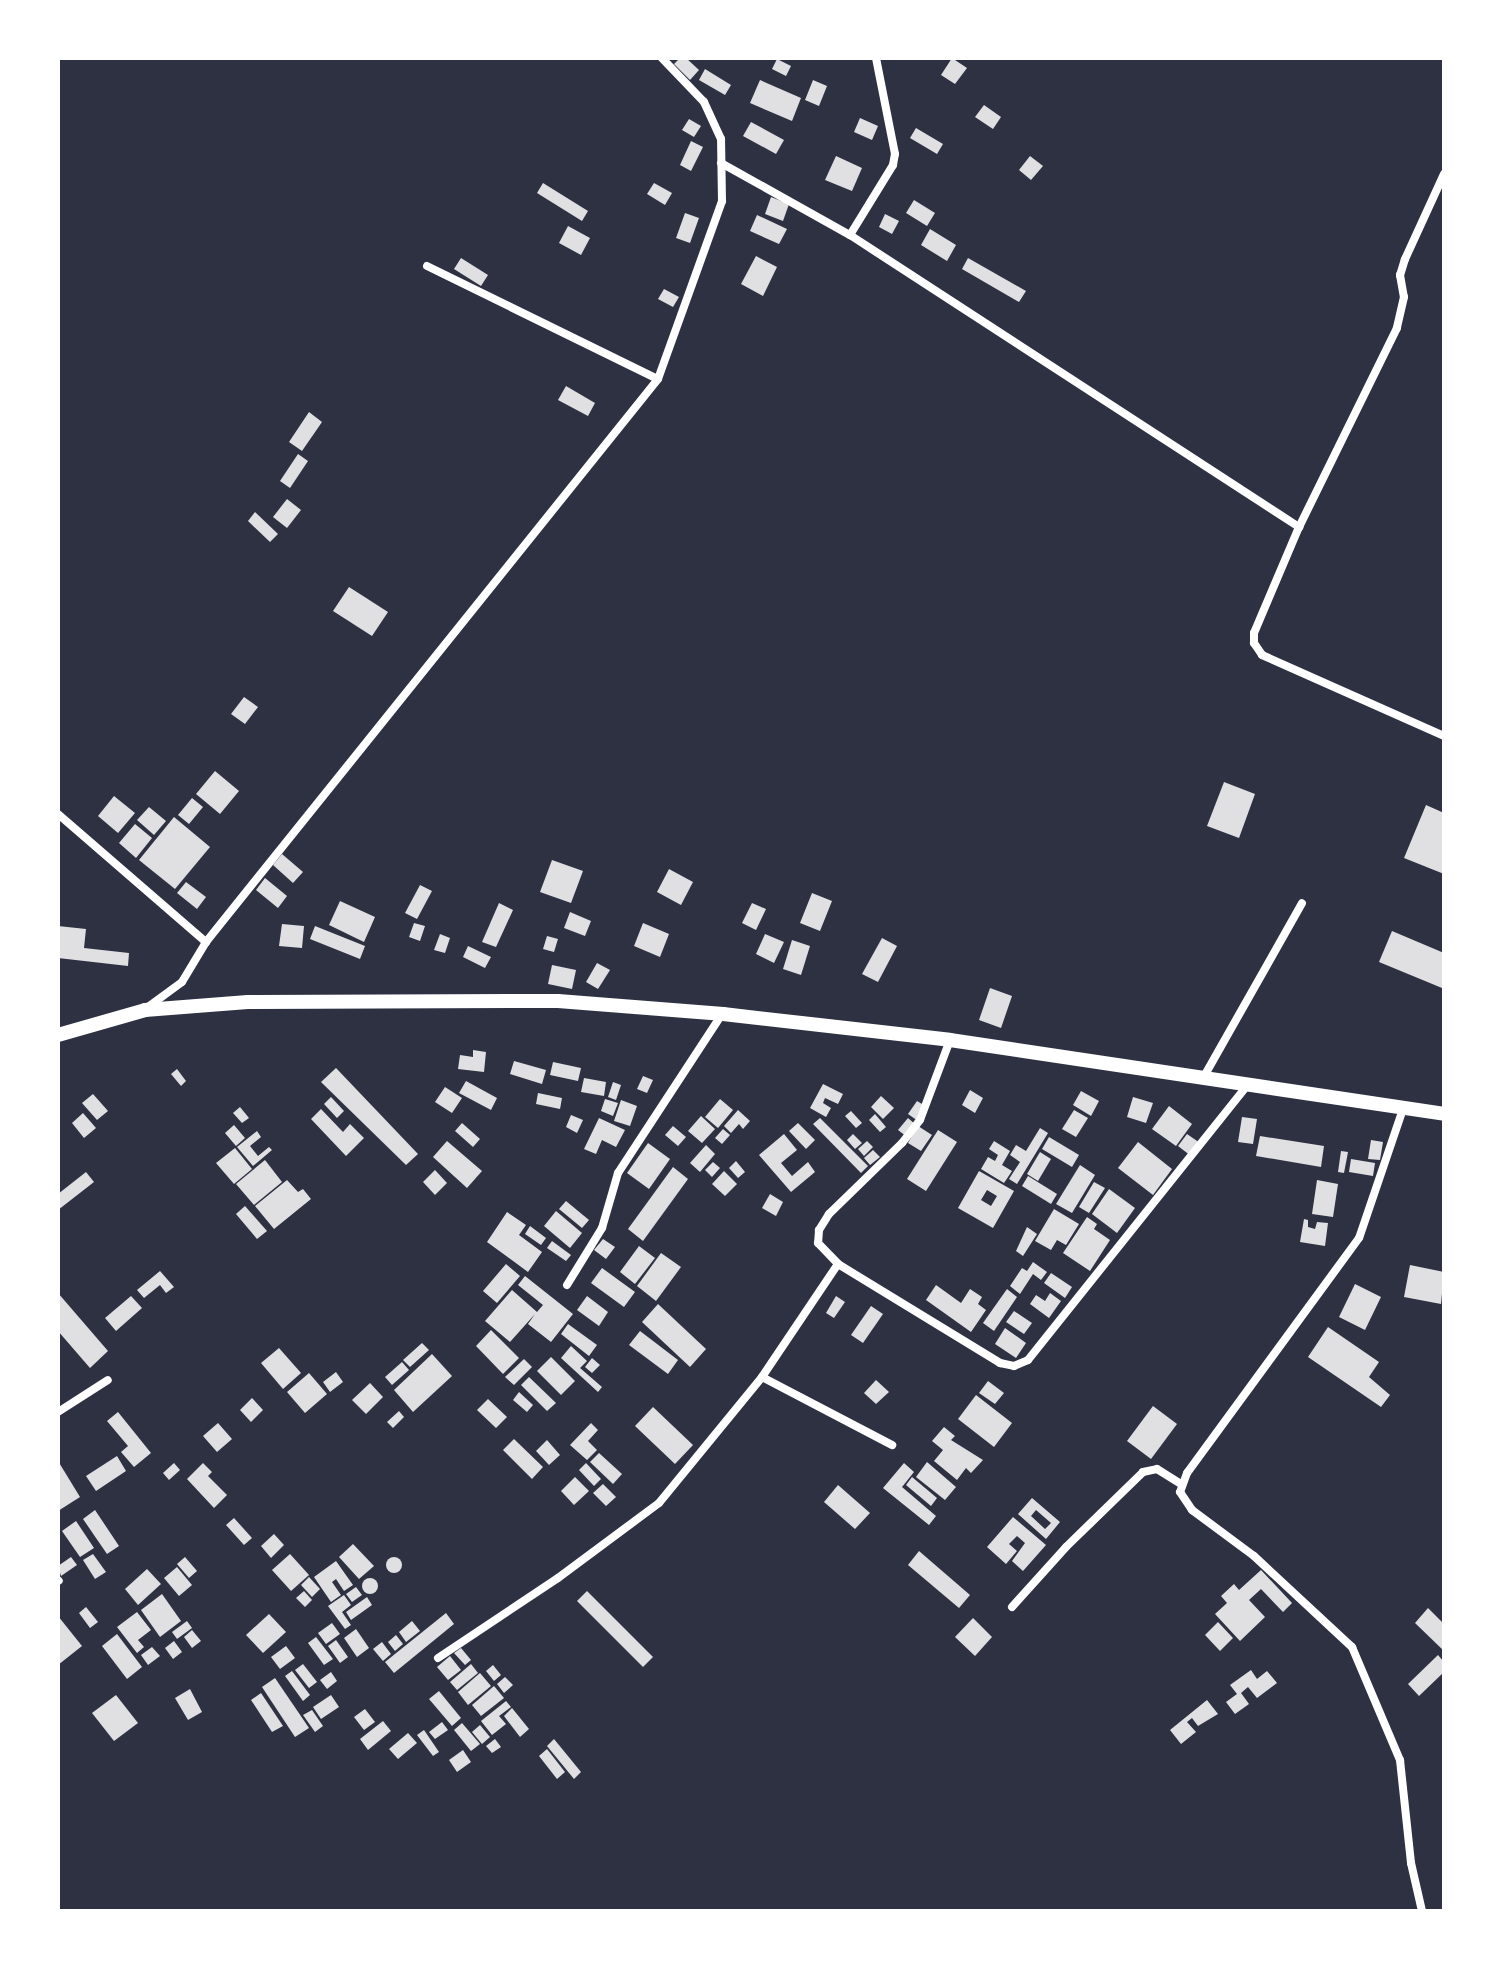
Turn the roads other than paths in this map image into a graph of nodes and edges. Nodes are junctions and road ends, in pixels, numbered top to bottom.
1 (662, 58) edge
2 (876, 58) edge
3 (721, 163) junction
4 (1444, 174) edge
5 (850, 235) junction
6 (427, 266) dead end
7 (658, 379) junction
8 (1299, 527) junction
9 (1444, 736) edge
10 (58, 814) edge
11 (1302, 903) dead end
12 (206, 942) junction
13 (145, 1010) junction
14 (723, 1014) junction
15 (58, 1035) edge
16 (950, 1040) junction
17 (1202, 1081) junction
18 (1246, 1087) junction
19 (1403, 1109) junction
20 (1444, 1114) edge
21 (838, 1264) junction
22 (567, 1285) dead end
23 (762, 1377) junction
24 (108, 1380) dead end
25 (58, 1412) edge
26 (892, 1445) dead end
27 (1181, 1484) junction
28 (1012, 1607) dead end
29 (438, 1658) dead end
30 (1422, 1911) edge

1 - 3 street
2 - 5 street
3 - 5 street
3 - 7 street
4 - 8 street
5 - 8 street
6 - 7 street
7 - 12 street
8 - 9 street
10 - 12 street
11 - 17 street
12 - 13 street
13 - 14 main road
13 - 15 main road
14 - 16 main road
14 - 22 street
16 - 17 main road
16 - 21 street
17 - 18 main road
18 - 19 main road
18 - 21 street
19 - 20 main road
19 - 27 street
21 - 23 street
23 - 26 street
23 - 29 street
24 - 25 street
27 - 28 street
27 - 30 street

